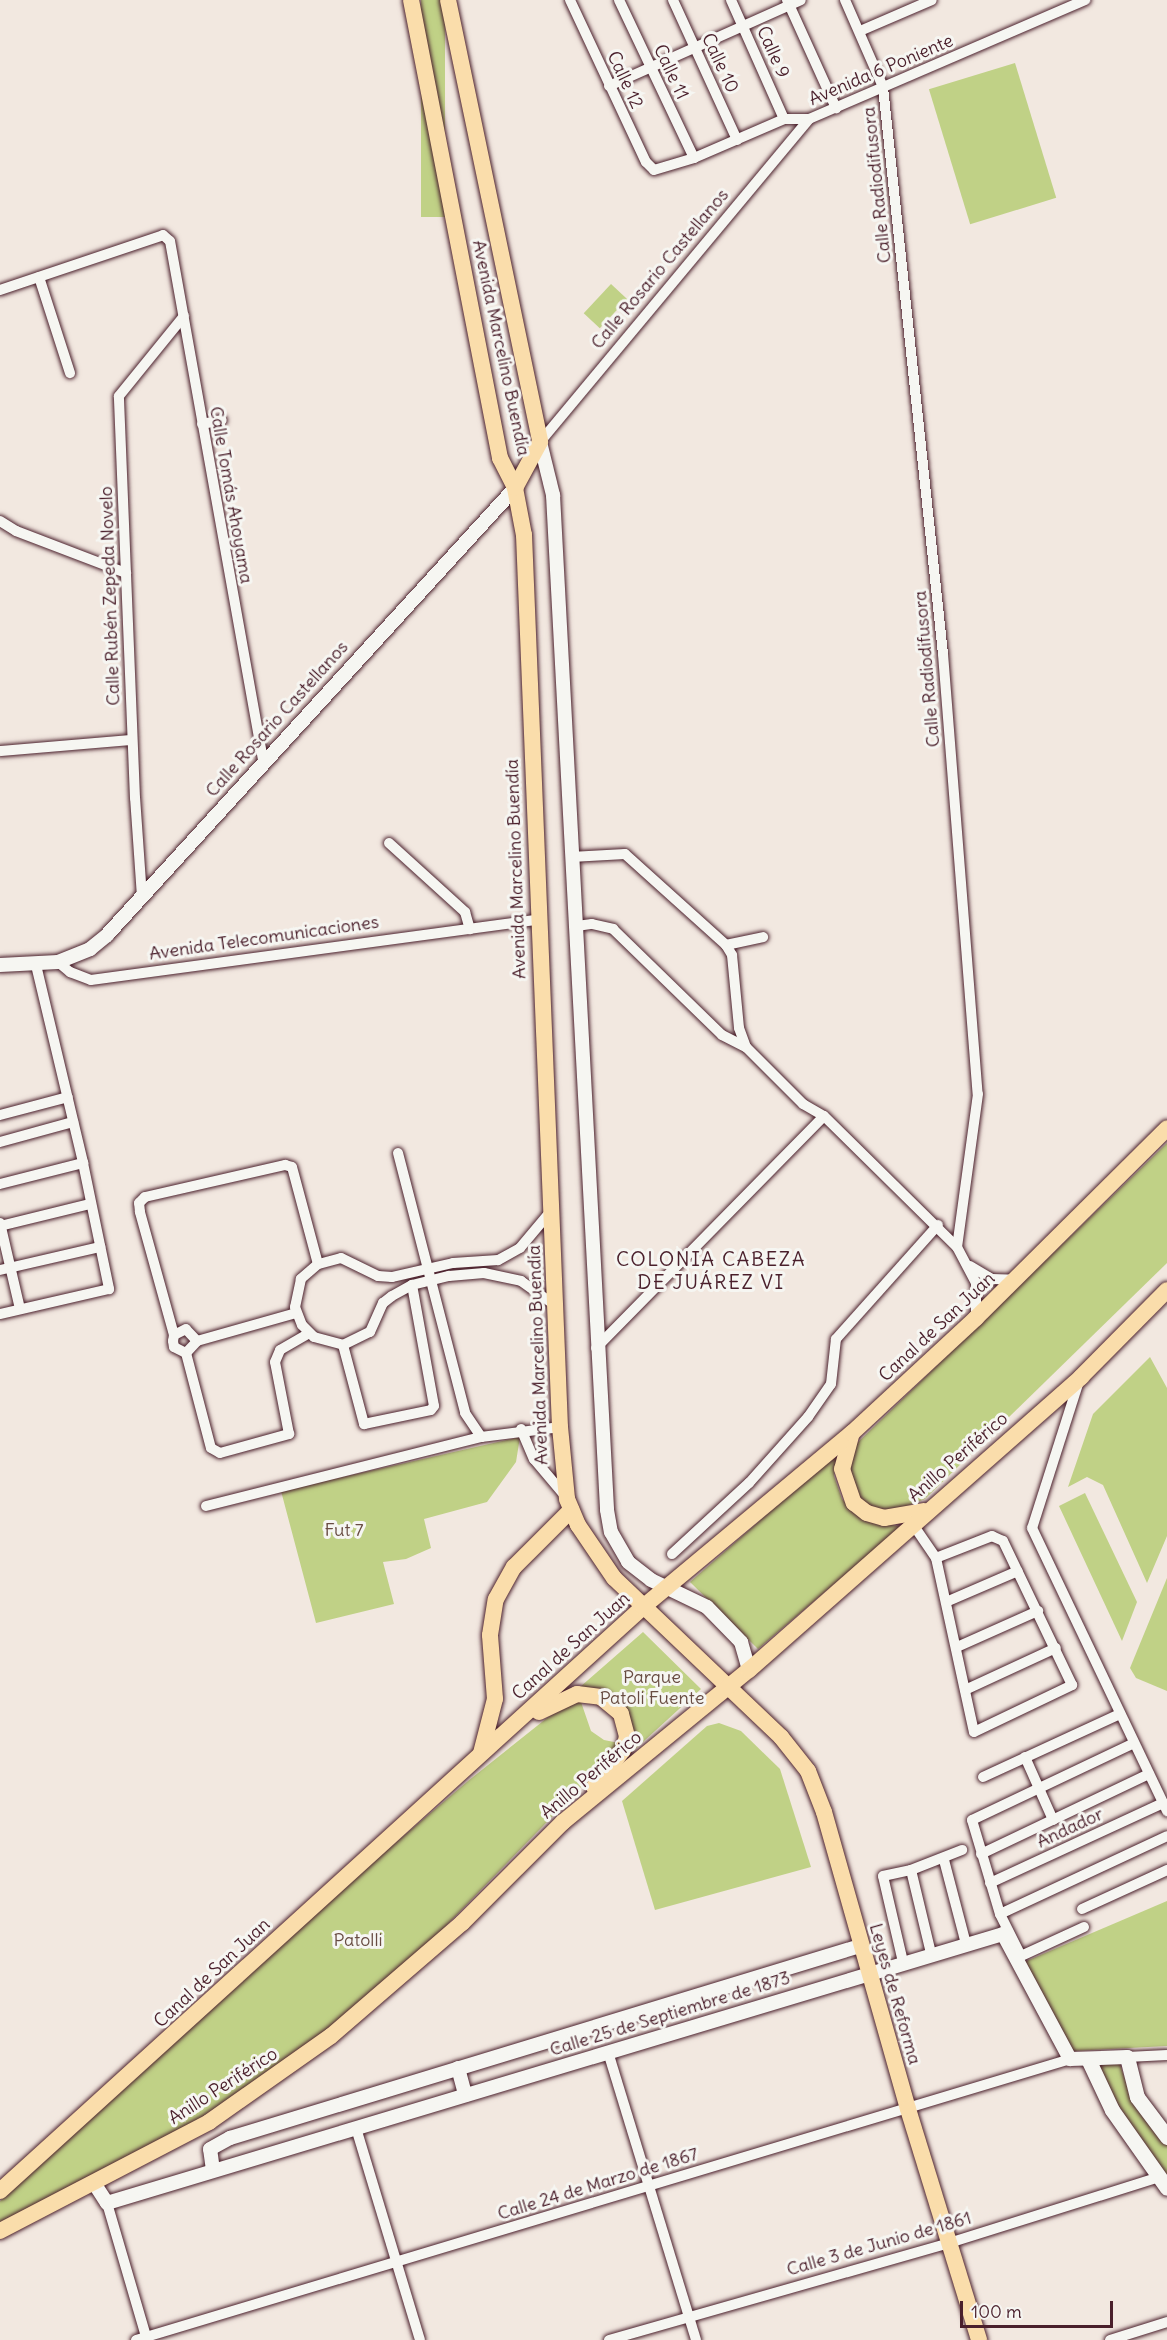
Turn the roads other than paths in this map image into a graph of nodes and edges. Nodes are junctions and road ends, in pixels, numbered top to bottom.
1 (411, 0) edge
2 (448, 0) edge
3 (570, 0) edge
4 (620, 0) edge
5 (673, 0) edge
6 (731, 0) edge
7 (801, 0) edge
8 (845, 0) edge
9 (932, 0) edge
10 (1051, 0) edge
11 (1085, 0) edge
12 (788, 3) edge
13 (1056, 12) junction
14 (743, 26) junction
15 (860, 32) junction
16 (695, 48) junction
17 (651, 68) junction
18 (609, 86) junction
19 (883, 87) junction
20 (836, 108) junction
21 (784, 118) junction
22 (809, 119) junction
23 (737, 140) junction
24 (694, 159) junction
25 (654, 170) joint
26 (39, 277) junction
27 (0, 290) edge
28 (184, 316) junction
29 (70, 373) dead end
30 (222, 420) dead end
31 (202, 424) junction
32 (540, 442) junction
33 (515, 488) junction
34 (0, 521) edge
35 (126, 573) junction
36 (132, 740) junction
37 (0, 751) edge
38 (263, 760) junction
39 (389, 843) dead end
40 (571, 857) junction
41 (142, 897) junction
42 (537, 920) junction
43 (577, 926) junction
44 (470, 929) junction
45 (763, 937) dead end
46 (726, 945) junction
47 (58, 962) junction
48 (0, 965) edge
49 (36, 965) junction
50 (746, 1047) junction
51 (68, 1097) junction
52 (0, 1115) edge
53 (824, 1116) junction
54 (73, 1122) junction
55 (1167, 1128) edge
56 (0, 1142) edge
57 (398, 1153) dead end
58 (83, 1163) junction
59 (0, 1184) edge
60 (90, 1204) junction
61 (551, 1211) junction
62 (0, 1225) edge
63 (938, 1226) junction
64 (100, 1247) junction
65 (957, 1247) junction
66 (318, 1264) junction
67 (969, 1266) junction
68 (5, 1269) edge
69 (429, 1276) junction
70 (1016, 1280) junction
71 (412, 1285) junction
72 (1167, 1290) edge
73 (556, 1306) junction
74 (20, 1309) junction
75 (296, 1313) junction
76 (0, 1314) edge
77 (976, 1318) junction
78 (177, 1332) junction
79 (309, 1333) junction
80 (343, 1345) junction
81 (194, 1347) junction
82 (596, 1348) junction
83 (1081, 1377) junction
84 (560, 1427) junction
85 (521, 1429) junction
86 (852, 1433) junction
87 (481, 1437) junction
88 (569, 1504) junction
89 (206, 1506) dead end
90 (925, 1510) junction
91 (912, 1523) junction
92 (672, 1554) dead end
93 (936, 1558) junction
94 (1018, 1571) junction
95 (666, 1587) junction
96 (946, 1602) junction
97 (643, 1607) junction
98 (1038, 1611) junction
99 (957, 1647) junction
100 (1056, 1648) junction
101 (748, 1670) junction
102 (727, 1687) junction
103 (965, 1690) junction
104 (1120, 1714) junction
105 (1134, 1743) junction
106 (486, 1748) junction
107 (1025, 1757) junction
108 (1149, 1774) junction
109 (983, 1777) dead end
110 (1038, 1788) junction
111 (1165, 1807) edge
112 (1053, 1820) junction
113 (563, 1822) junction
114 (1167, 1836) edge
115 (962, 1850) dead end
116 (981, 1854) junction
117 (944, 1860) junction
118 (911, 1870) junction
119 (1167, 1870) edge
120 (990, 1883) junction
121 (1082, 1909) dead end
122 (1000, 1914) junction
123 (1084, 1927) dead end
124 (1006, 1933) junction
125 (966, 1944) junction
126 (860, 1946) junction
127 (931, 1953) junction
128 (903, 1962) junction
129 (868, 1972) junction
130 (609, 2052) junction
131 (1167, 2055) edge
132 (1127, 2057) junction
133 (1070, 2059) junction
134 (1088, 2059) junction
135 (458, 2068) junction
136 (465, 2095) junction
137 (908, 2109) junction
138 (356, 2128) junction
139 (1166, 2136) edge
140 (213, 2170) junction
141 (94, 2183) junction
142 (1162, 2183) edge
143 (649, 2185) junction
144 (0, 2191) edge
145 (107, 2204) junction
146 (0, 2231) edge
147 (949, 2243) junction
148 (397, 2262) junction
149 (688, 2314) junction
150 (1167, 2322) edge
151 (143, 2339) edge
152 (420, 2340) edge
153 (609, 2340) edge
154 (696, 2340) edge
155 (979, 2340) edge
156 (1110, 2340) edge

1 - 33 main road, Avenida Marcelino Buendía
2 - 32 main road, Avenida Marcelino Buendía
3 - 18 street, Calle 12
4 - 17 street, Calle 11
5 - 16 street, Calle 10
6 - 14 street, Calle 9
7 - 12 street
8 - 15 street, Calle Radiodifusora
9 - 15 street
10 - 13 street
11 - 13 street, Avenida 6 Poniente
12 - 14 street
12 - 20 street
13 - 19 street, Avenida 6 Poniente
14 - 16 street
14 - 21 street, Calle 9
15 - 19 street, Calle Radiodifusora
16 - 17 street
16 - 23 street, Calle 10
17 - 18 street
17 - 24 street, Calle 11
18 - 25 street, Calle 12
19 - 20 street, Avenida 6 Poniente
19 - 65 street, Calle Radiodifusora
20 - 22 street, Avenida 6 Poniente
21 - 22 street, Avenida 6 Poniente
21 - 23 street, Avenida 6 Poniente
22 - 32 street, Calle Rosario Castellanos
23 - 24 street, Avenida 6 Poniente
24 - 25 street, Avenida 6 Poniente
26 - 27 street
26 - 28 street, Calle Tomás Ahoyama
26 - 29 street
28 - 31 street, Calle Tomás Ahoyama
28 - 35 street, Calle Rubén Zepeda Novelo
30 - 31 street
31 - 38 street, Calle Tomás Ahoyama
32 - 33 main road
32 - 40 street, Avenida Marcelino Buendía
33 - 38 street, Calle Rosario Castellanos
33 - 42 main road, Avenida Marcelino Buendía
34 - 35 street
35 - 36 street, Calle Rubén Zepeda Novelo
36 - 37 street
36 - 41 street, Calle Rubén Zepeda Novelo
38 - 41 street, Calle Rosario Castellanos
39 - 44 street
40 - 43 street, Avenida Marcelino Buendía
40 - 46 street
41 - 47 street, Calle Rosario Castellanos
42 - 44 street, Avenida Telecomunicaciones
42 - 61 main road, Avenida Marcelino Buendía
43 - 50 street
43 - 82 street, Avenida Marcelino Buendía
44 - 47 street, Avenida Telecomunicaciones
45 - 46 street
46 - 50 street
47 - 49 street
48 - 49 street
49 - 51 street
50 - 53 street
51 - 52 street
51 - 54 street
53 - 63 street
53 - 82 street
54 - 56 street
54 - 58 street
55 - 70 main road, Canal de San Juan
57 - 69 street
58 - 59 street
58 - 60 street
60 - 62 street
60 - 64 street
61 - 69 street
61 - 73 main road, Avenida Marcelino Buendía
62 - 68 street
63 - 65 street
63 - 92 street
64 - 68 street
64 - 74 street
65 - 67 street
66 - 69 street
66 - 75 street
66 - 78 street
67 - 70 street
67 - 77 street
68 - 74 street
69 - 71 street
69 - 73 street
69 - 87 street
70 - 77 main road, Canal de San Juan
71 - 80 street
71 - 80 street
72 - 83 main road, Anillo Periférico
73 - 84 main road, Avenida Marcelino Buendía
74 - 76 street
75 - 79 street
75 - 81 street
77 - 86 main road, Canal de San Juan
78 - 81 street
78 - 81 street
79 - 80 street
79 - 81 street
82 - 95 street, Avenida Marcelino Buendía
83 - 90 main road, Anillo Periférico
83 - 104 street
84 - 85 street
84 - 88 main road, Avenida Marcelino Buendía
85 - 87 street
85 - 88 street
86 - 90 main road
86 - 95 main road, Canal de San Juan
87 - 89 street
88 - 97 main road, Avenida Marcelino Buendía
88 - 106 main road
90 - 91 main road, Anillo Periférico
91 - 93 street
91 - 101 main road, Anillo Periférico
93 - 94 street
93 - 96 street
94 - 96 street
94 - 98 street
95 - 97 main road, Canal de San Juan
95 - 101 street, Avenida Marcelino Buendía
96 - 99 street
97 - 102 main road, Avenida Marcelino Buendía
97 - 106 main road, Canal de San Juan
98 - 99 street
98 - 100 street
99 - 103 street
100 - 103 street
100 - 103 street
101 - 102 main road, Anillo Periférico
102 - 113 main road, Anillo Periférico
102 - 126 main road, Leyes de Reforma
104 - 105 street
104 - 107 street
105 - 108 street
105 - 110 street
106 - 113 main road
106 - 144 main road, Canal de San Juan
107 - 109 street
107 - 110 street, Andador
108 - 111 street
108 - 112 street, Andador
110 - 112 street, Andador
110 - 116 street
111 - 120 street, Andador
112 - 116 street, Andador
113 - 141 main road, Anillo Periférico
114 - 122 street
115 - 117 street
116 - 120 street
117 - 118 street
117 - 125 street
118 - 127 street
118 - 128 street
119 - 121 street
120 - 122 street
122 - 124 street
123 - 124 street
124 - 125 street, Calle 25 de Septiembre de 1873
124 - 133 street
125 - 127 street, Calle 25 de Septiembre de 1873
126 - 129 main road, Leyes de Reforma
126 - 135 street, Calle 25 de Septiembre de 1873
127 - 128 street, Calle 25 de Septiembre de 1873
128 - 129 street, Calle 25 de Septiembre de 1873
129 - 130 street, Calle 25 de Septiembre de 1873
129 - 137 main road, Leyes de Reforma
130 - 136 street, Calle 25 de Septiembre de 1873
130 - 143 street
131 - 132 street
132 - 134 street
132 - 139 main road
133 - 134 street
133 - 137 street, Calle 24 de Marzo de 1867
134 - 142 main road
135 - 136 street
135 - 140 street, Calle 25 de Septiembre de 1873
136 - 138 street, Calle 25 de Septiembre de 1873
137 - 143 street, Calle 24 de Marzo de 1867
137 - 147 main road, Leyes de Reforma
138 - 140 street, Calle 25 de Septiembre de 1873
138 - 148 street
140 - 145 street, Calle 25 de Septiembre de 1873
141 - 145 street
141 - 146 main road, Anillo Periférico
142 - 147 street, Calle 3 de Junio de 1861
143 - 148 street, Calle 24 de Marzo de 1867
143 - 149 street
145 - 151 street
147 - 149 street, Calle 3 de Junio de 1861
147 - 155 main road, Leyes de Reforma
148 - 151 street, Calle 24 de Marzo de 1867
148 - 152 street
149 - 153 street, Calle 3 de Junio de 1861
149 - 154 street
150 - 156 street

